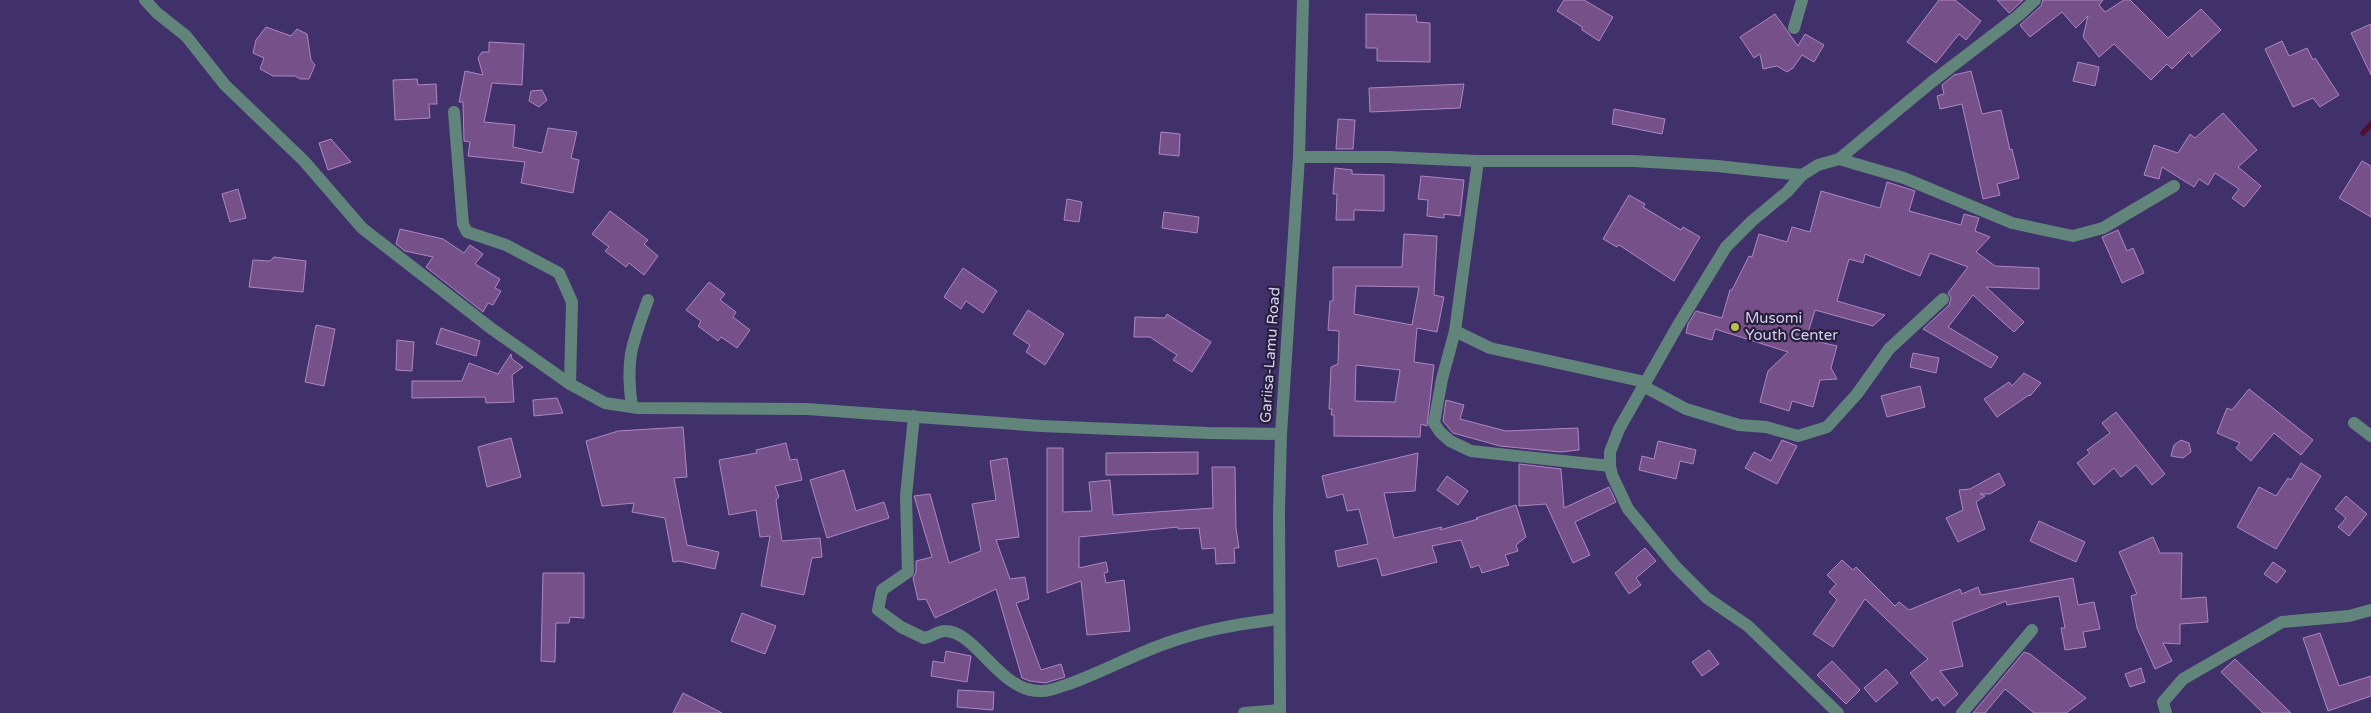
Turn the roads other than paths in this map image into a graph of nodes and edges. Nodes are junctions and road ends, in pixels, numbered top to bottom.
1 (145, 0) edge
2 (1303, 0) edge
3 (1802, 0) edge
4 (2034, 0) edge
5 (1794, 28) dead end
6 (454, 112) dead end
7 (1299, 158) junction
8 (1839, 159) junction
9 (1478, 161) junction
10 (1802, 175) junction
11 (2174, 186) dead end
12 (1943, 299) dead end
13 (648, 300) dead end
14 (1455, 331) junction
15 (570, 384) junction
16 (1644, 384) junction
17 (632, 407) junction
18 (914, 416) junction
19 (2354, 423) dead end
20 (1281, 434) junction
21 (2371, 436) edge
22 (1610, 466) junction
23 (2371, 610) edge
24 (1279, 619) junction
25 (2032, 630) dead end
26 (1280, 711) edge
27 (1244, 713) edge
28 (1838, 713) edge
29 (1962, 713) edge
30 (2166, 713) edge

1 - 15 street
2 - 7 street, Gariisa-Lamu Road
3 - 5 street
4 - 8 street
6 - 15 street
7 - 9 street
7 - 20 street, Gariisa-Lamu Road
8 - 10 street
8 - 11 street
9 - 10 street
9 - 14 street
10 - 16 street
12 - 16 street
13 - 17 street
14 - 16 street
14 - 22 street
15 - 17 street
16 - 22 street
17 - 18 street
18 - 20 street
18 - 24 street
19 - 21 street
20 - 24 street, Gariisa-Lamu Road
22 - 28 street
23 - 30 street
24 - 26 street, Gariisa-Lamu Road
25 - 29 street
26 - 27 street

